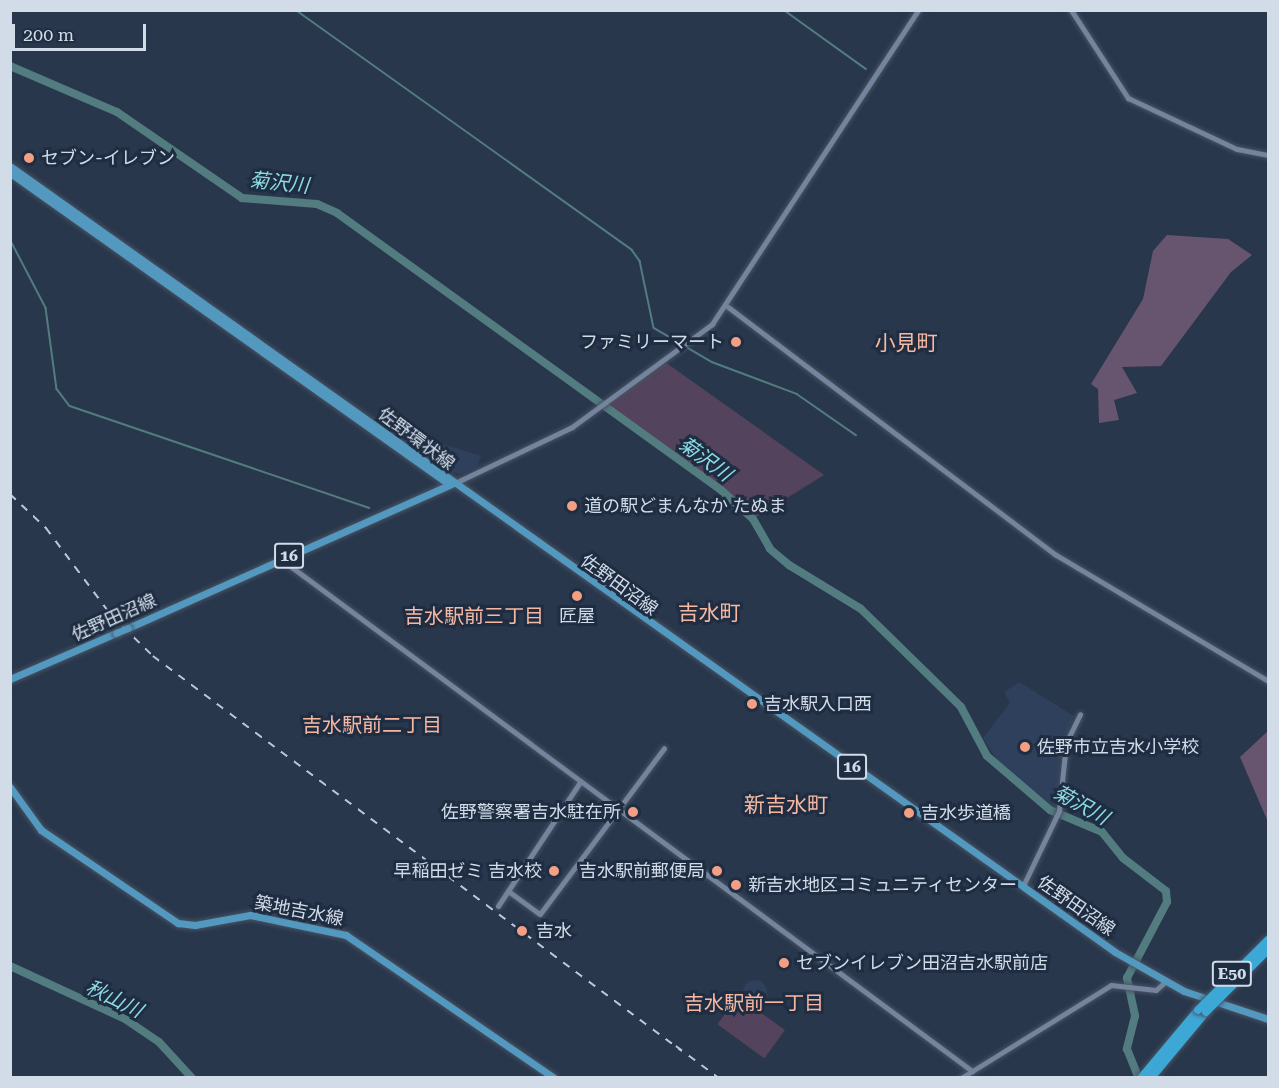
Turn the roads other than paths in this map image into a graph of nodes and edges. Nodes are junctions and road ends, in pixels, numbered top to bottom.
1 (918, 10) edge
2 (1071, 10) edge
3 (1269, 156) edge
4 (10, 166) edge
5 (10, 173) edge
6 (728, 307) junction
7 (451, 484) junction
8 (282, 560) junction
9 (10, 679) edge
10 (1269, 681) edge
11 (1080, 714) dead end
12 (664, 748) dead end
13 (580, 782) junction
14 (10, 787) edge
15 (617, 810) junction
16 (1023, 886) junction
17 (508, 891) junction
18 (498, 906) dead end
19 (1269, 940) edge
20 (1269, 950) edge
21 (1165, 982) junction
22 (1202, 1011) junction
23 (1269, 1018) edge
24 (972, 1071) junction
25 (1148, 1075) edge
26 (554, 1077) edge
27 (961, 1077) edge

1 - 6 street
2 - 3 street
4 - 7 main road, 佐野環状線
5 - 7 main road, 佐野環状線
6 - 7 street
6 - 10 street
7 - 8 main road, 佐野田沼線 / 16
7 - 16 main road, 佐野田沼線 / 16
8 - 9 main road, 佐野田沼線 / 16, bridge
8 - 13 street
11 - 16 street
12 - 15 street
13 - 15 street
13 - 17 street
14 - 26 main road, 築地吉水線
15 - 17 street
15 - 24 street
16 - 21 main road, 佐野田沼線 / 16
17 - 18 street
19 - 22 highway, E50, bridge
20 - 22 highway, E50, bridge
21 - 23 main road, 佐野田沼線 / 16
21 - 24 street
22 - 25 highway, E50
24 - 27 street

